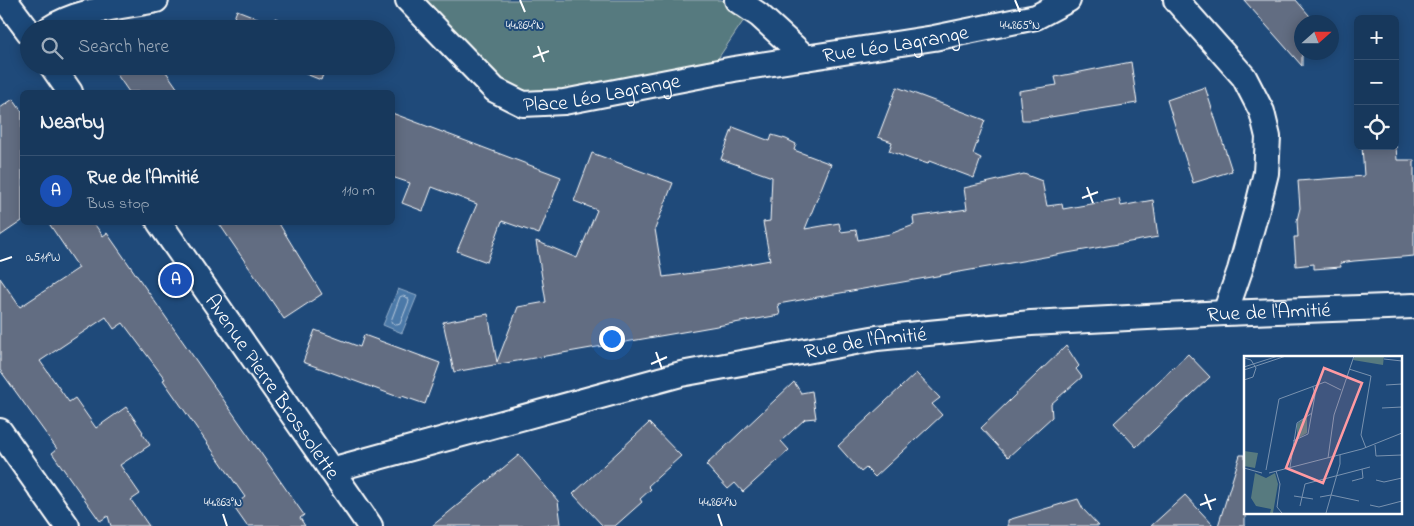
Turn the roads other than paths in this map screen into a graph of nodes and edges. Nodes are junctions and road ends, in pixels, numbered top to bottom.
1 (5, 0) edge
2 (156, 0) edge
3 (408, 0) edge
4 (737, 0) edge
5 (1068, 0) edge
6 (1176, 0) edge
7 (20, 20) edge
8 (65, 20) edge
9 (806, 58) junction
10 (58, 75) edge
11 (69, 90) edge
12 (161, 225) edge
13 (1414, 306) edge
14 (1225, 313) junction
15 (0, 431) edge
16 (331, 470) junction
17 (67, 526) edge
18 (370, 526) edge

1 - 7 street
2 - 8 street
3 - 9 street, Place Léo Lagrange
4 - 9 street, Rue Léo Lagrange
5 - 9 street, Rue Léo Lagrange
6 - 14 street
10 - 11 street
12 - 16 street, Avenue Pierre Brossolette
13 - 14 street, Rue de l'Amitié
14 - 16 street, Rue de l'Amitié
15 - 17 street
16 - 18 street, Avenue Pierre Brossolette

